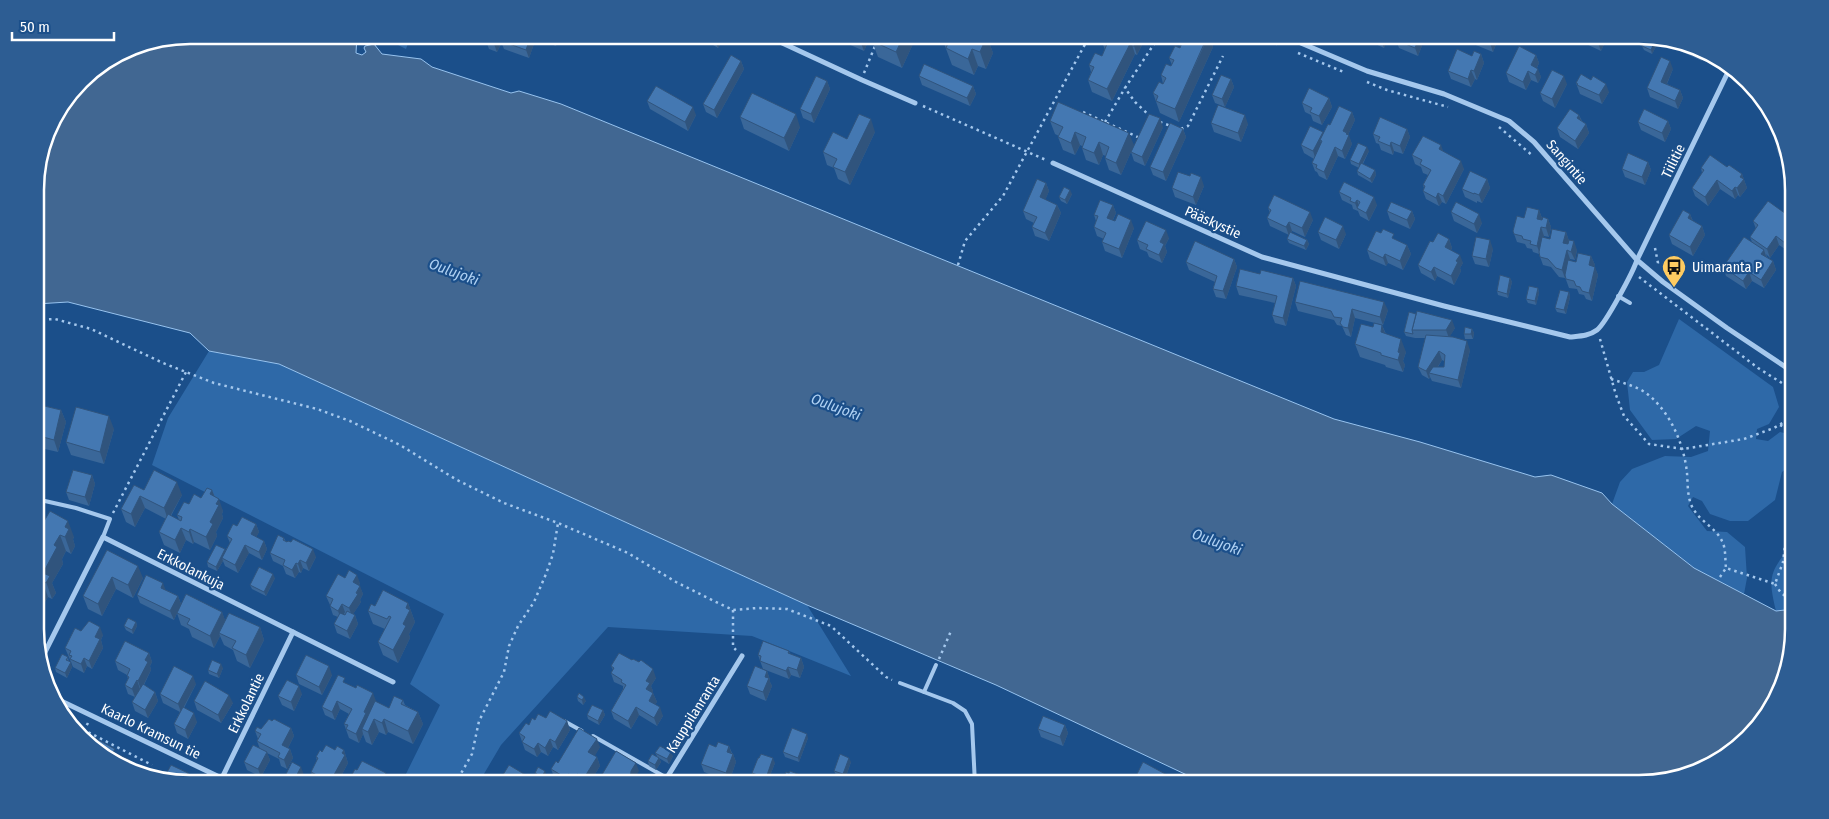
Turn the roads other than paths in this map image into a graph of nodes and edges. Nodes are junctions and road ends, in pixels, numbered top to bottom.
1 (784, 44) edge
2 (1303, 44) edge
3 (1727, 74) edge
4 (915, 103) road end
5 (1053, 163) road end
6 (1637, 260) junction
7 (1618, 296) junction
8 (1630, 303) dead end
9 (1785, 367) edge
10 (44, 501) edge
11 (103, 537) junction
12 (293, 632) junction
13 (46, 651) edge
14 (742, 656) road end
15 (936, 664) road end
16 (393, 682) dead end
17 (900, 683) road end
18 (924, 692) junction
19 (63, 702) edge
20 (556, 716) edge
21 (216, 775) edge
22 (223, 775) edge
23 (662, 775) edge
24 (669, 775) edge
25 (975, 775) edge

1 - 4 street
2 - 6 street, Sangintie
3 - 6 street, Tiilitie
5 - 7 street, Pääskystie
6 - 7 street
6 - 9 street, Sangintie
7 - 8 lane
10 - 11 lane
11 - 12 street, Erkkolankuja
11 - 13 street
12 - 16 street, Erkkolankuja
12 - 22 street, Erkkolantie
14 - 24 street, Kauppilanranta
15 - 18 lane
17 - 18 lane
18 - 25 lane
19 - 21 street, Kaarlo Kramsun tie
20 - 23 lane

